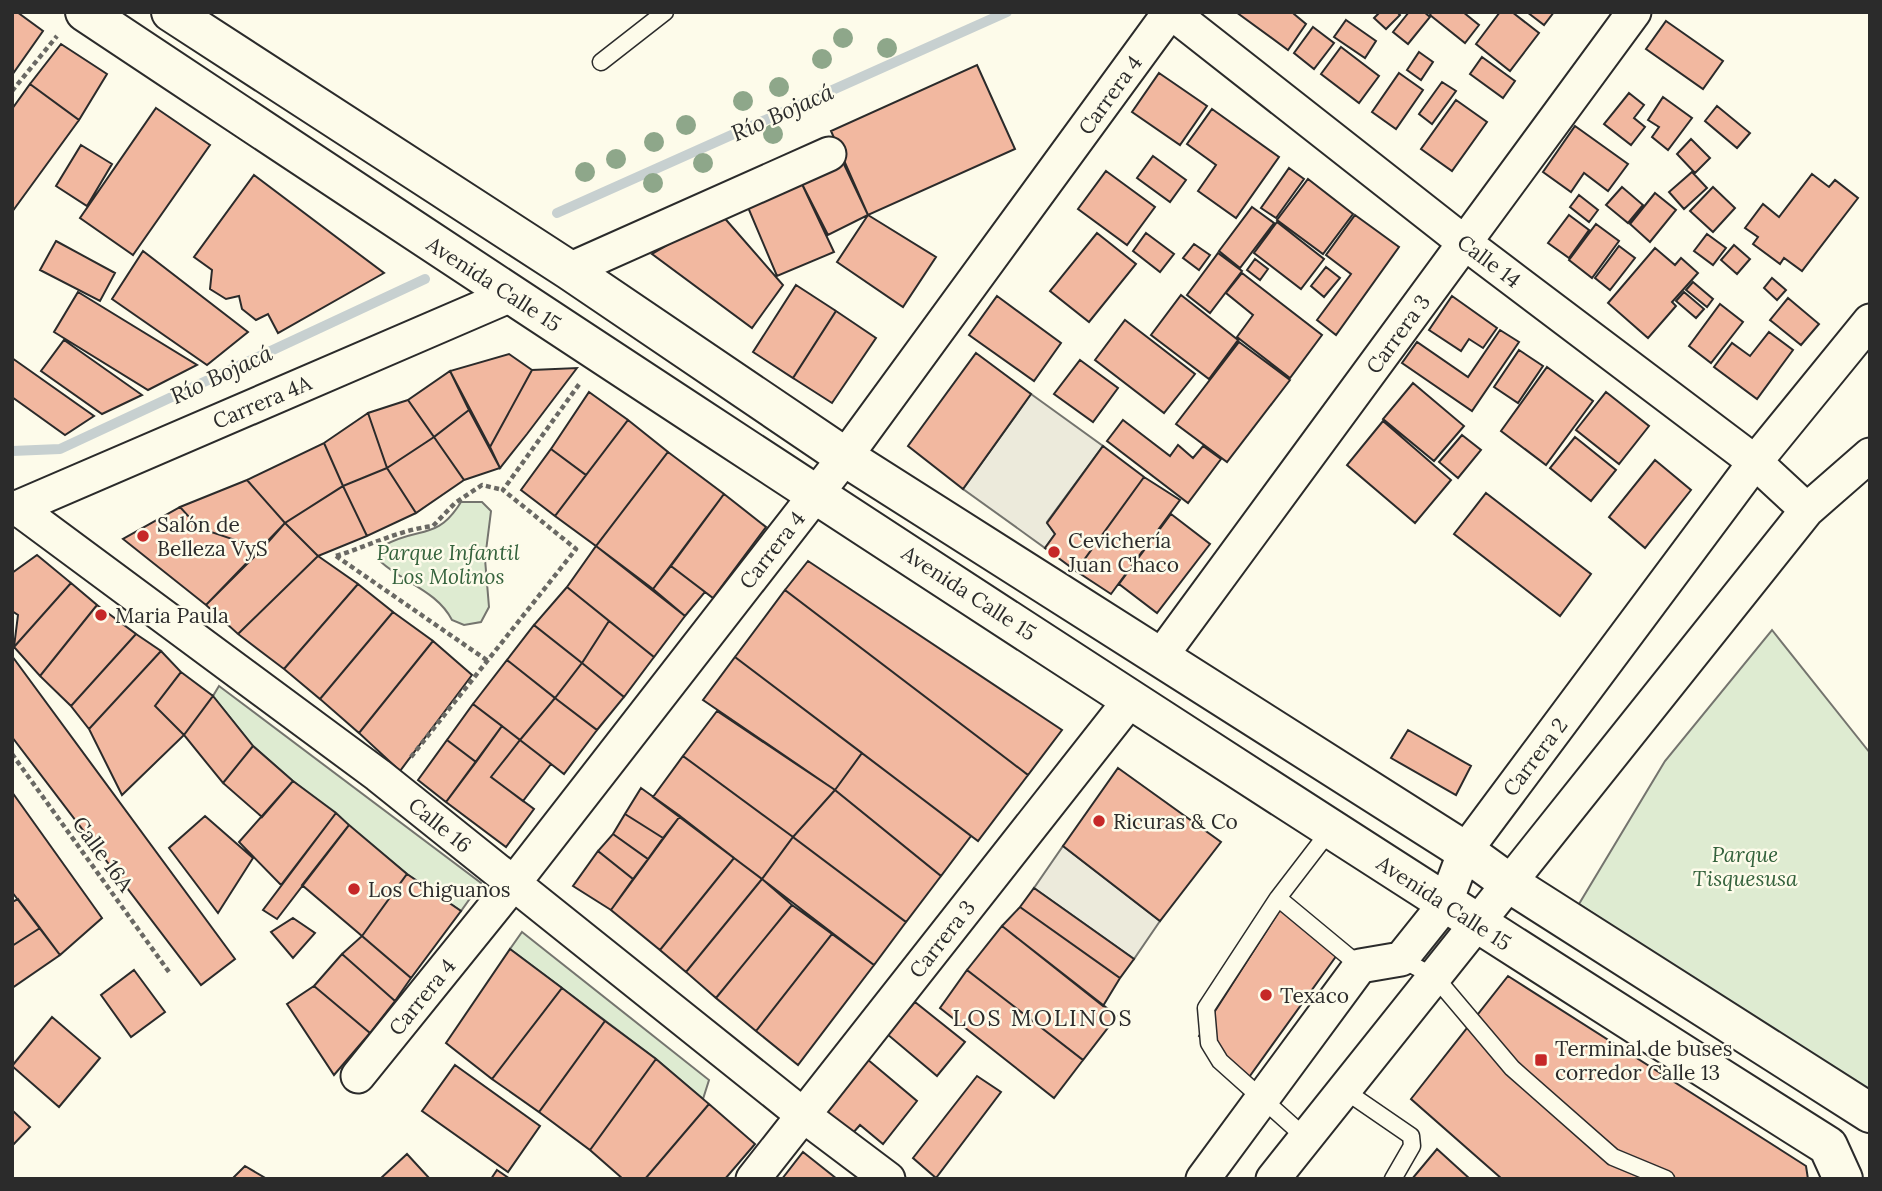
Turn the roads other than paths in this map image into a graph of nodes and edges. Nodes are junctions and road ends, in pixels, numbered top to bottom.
1 (172, 12) edge
2 (665, 12) edge
3 (1171, 12) edge
4 (1634, 12) edge
5 (73, 22) edge
6 (601, 62) dead end
7 (829, 154) dead end
8 (1465, 243) junction
9 (556, 261) junction
10 (499, 287) junction
11 (1870, 321) edge
12 (1870, 455) edge
13 (845, 457) junction
14 (1755, 462) junction
15 (816, 493) junction
16 (14, 508) edge
17 (1807, 510) junction
18 (1161, 656) junction
19 (1131, 699) junction
20 (1331, 829) junction
21 (1465, 851) junction
22 (1509, 883) junction
23 (513, 884) junction
24 (1278, 898) junction
25 (1445, 904) junction
26 (1478, 925) junction
27 (1401, 959) junction
28 (1360, 966) junction
29 (1434, 976) junction
30 (358, 1076) dead end
31 (1344, 1090) junction
32 (1261, 1098) junction
33 (1870, 1113) edge
34 (803, 1115) junction
35 (1306, 1138) junction
36 (753, 1179) edge
37 (888, 1179) edge
38 (1203, 1179) edge
39 (1273, 1179) edge
40 (1393, 1179) edge
41 (1665, 1179) edge
42 (1843, 1179) edge

1 - 9 main road
2 - 6 lane
3 - 8 street, Calle 14
3 - 13 street, Carrera 4
4 - 8 street, Carrera 3
5 - 10 main road, Avenida Calle 15
7 - 9 street
8 - 14 street, Calle 14
8 - 18 street, Carrera 3
9 - 13 main road
10 - 15 main road, Avenida Calle 15
10 - 16 street, Carrera 4A
11 - 14 street, Carrera 2
12 - 17 street
13 - 15 street, Carrera 4
13 - 18 main road
14 - 17 street, Calle 14
14 - 21 street, Carrera 2
15 - 19 main road, Avenida Calle 15
15 - 23 street, Carrera 4
16 - 23 street, Calle 16
17 - 22 street
18 - 21 main road
19 - 20 main road, Avenida Calle 15
19 - 34 street, Carrera 3
20 - 24 lane
20 - 25 main road, Avenida Calle 15
21 - 22 main road
21 - 25 street, Carrera 2
22 - 26 street
22 - 33 main road
23 - 30 street, Carrera 4
23 - 34 street, Calle 16
24 - 28 lane
24 - 32 lane
25 - 26 main road, Avenida Calle 15
25 - 27 street, Carrera 2
26 - 29 street
26 - 42 main road, Avenida Calle 15
27 - 28 street
27 - 29 lane
28 - 32 street
29 - 31 street
29 - 41 lane
31 - 35 street
31 - 40 lane
32 - 35 lane
32 - 38 street
34 - 36 street, Carrera 3
34 - 37 street, Calle 16
35 - 39 street

